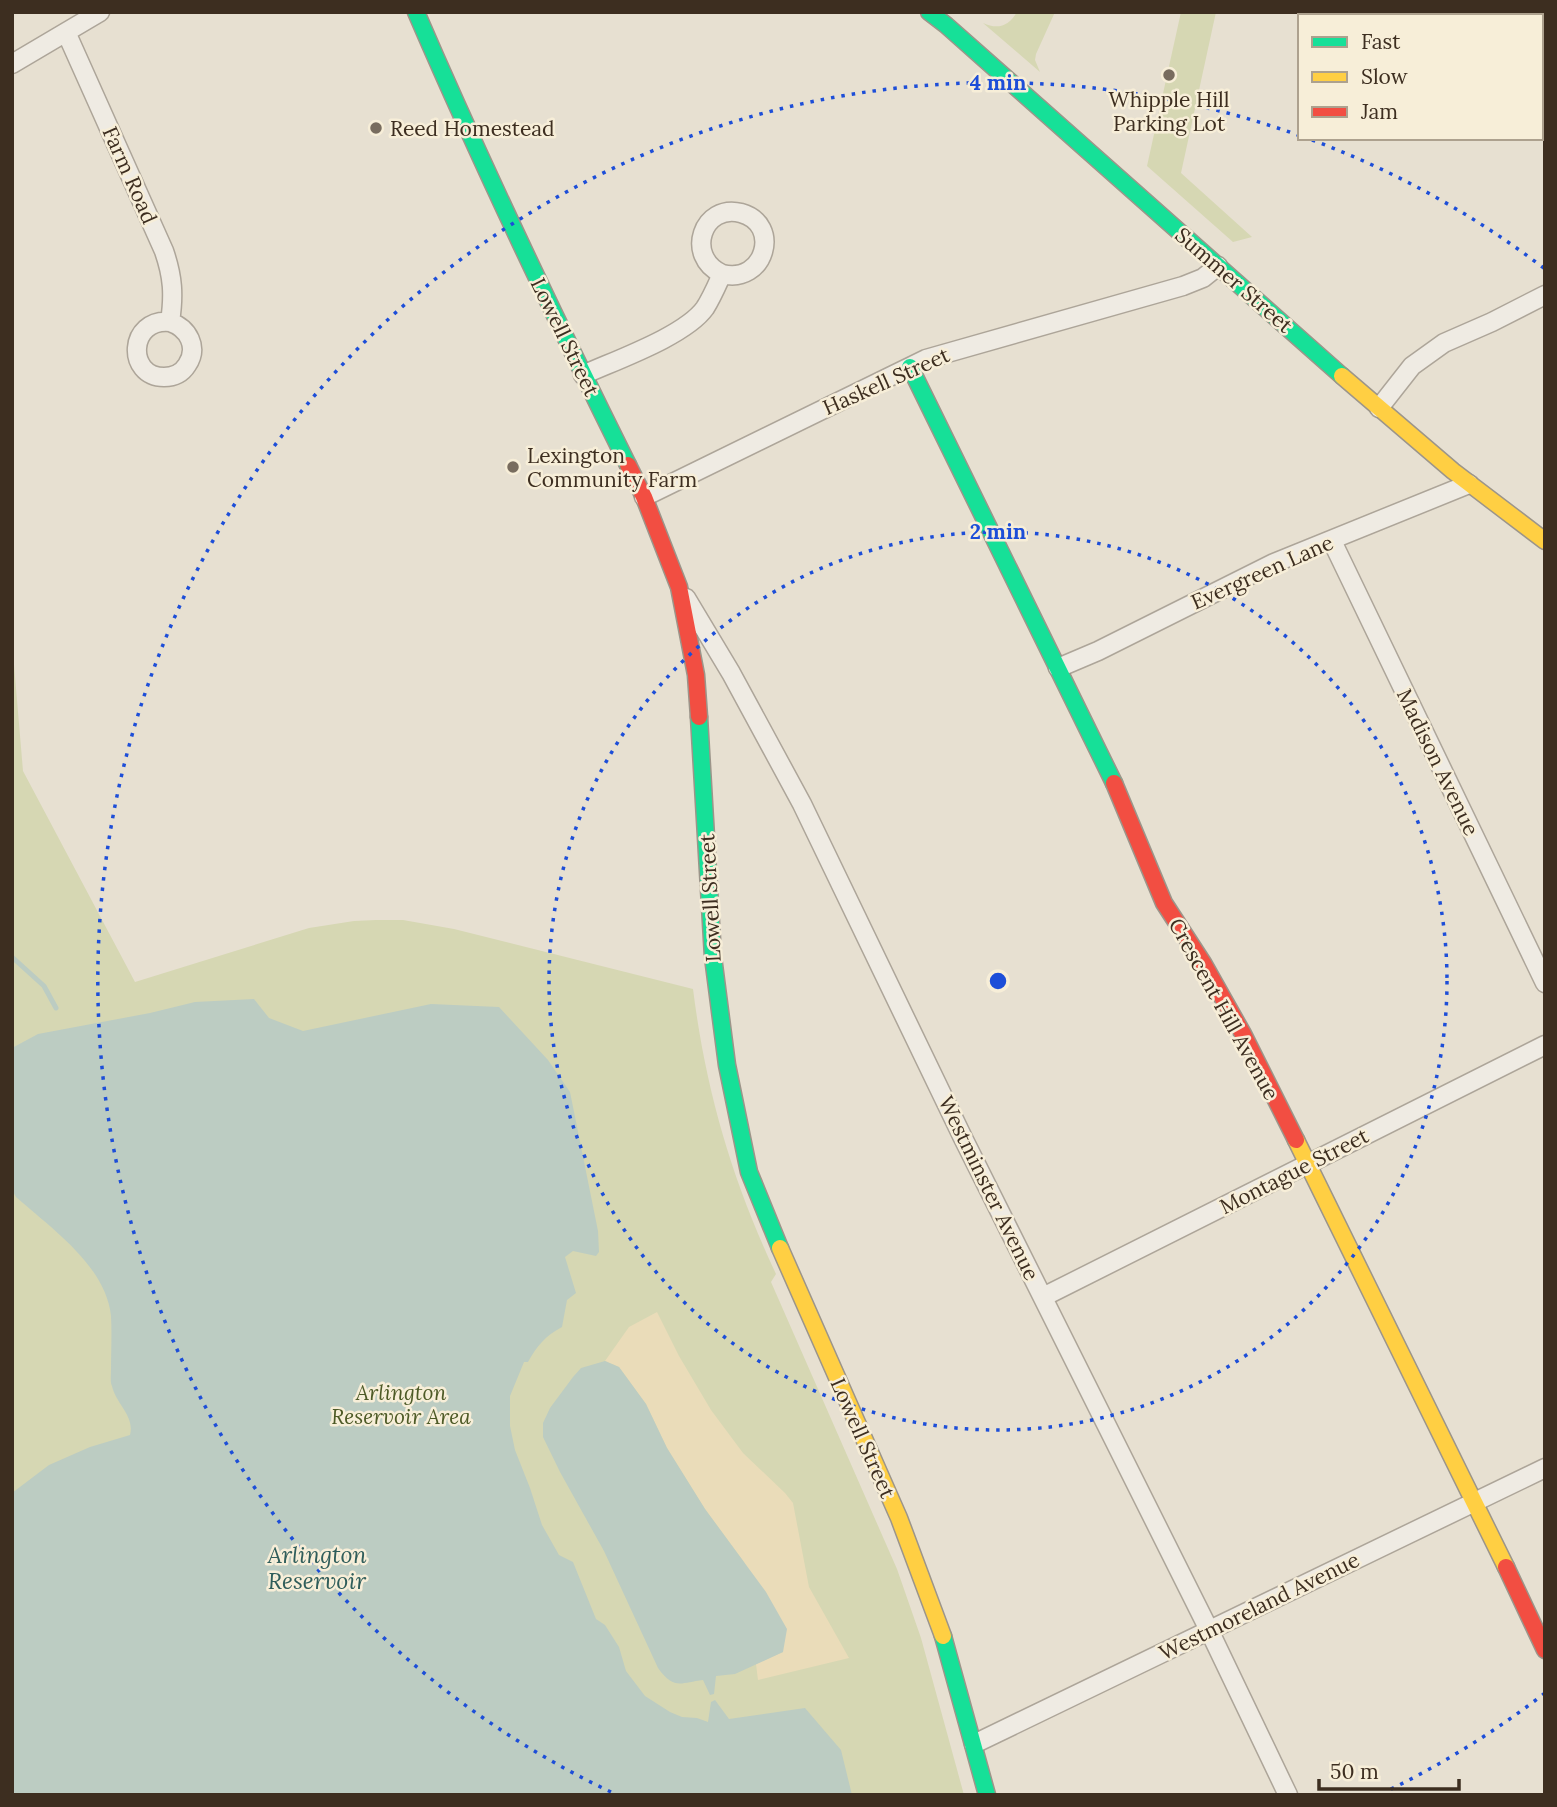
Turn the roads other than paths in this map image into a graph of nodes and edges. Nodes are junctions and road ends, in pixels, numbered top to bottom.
1 (100, 12) edge
2 (416, 12) edge
3 (929, 12) edge
4 (66, 32) junction
5 (12, 64) edge
6 (1218, 266) junction
7 (722, 274) dead end
8 (1545, 295) edge
9 (170, 322) dead end
10 (910, 367) junction
11 (583, 375) junction
12 (1379, 408) junction
13 (1469, 484) junction
14 (644, 497) junction
15 (1332, 541) junction
16 (1545, 541) edge
17 (679, 587) junction
18 (1058, 668) junction
19 (1545, 983) edge
20 (1545, 1045) edge
21 (1307, 1164) junction
22 (1043, 1297) junction
23 (1545, 1468) edge
24 (1475, 1502) junction
25 (1209, 1630) junction
26 (1545, 1650) edge
27 (974, 1744) junction
28 (987, 1795) edge
29 (1288, 1795) edge

1 - 4 street
2 - 11 main road, Lowell Street
3 - 6 main road, Summer Street
4 - 5 street
4 - 9 street, Farm Road
6 - 10 street, Haskell Street
6 - 12 main road, Summer Street
7 - 11 street
8 - 12 street
10 - 14 street, Haskell Street
10 - 18 main road, Crescent Hill Avenue
11 - 14 main road, Lowell Street
12 - 13 main road, Summer Street
13 - 15 street, Evergreen Lane
13 - 16 main road, Summer Street
14 - 17 main road, Lowell Street
15 - 18 street, Evergreen Lane
15 - 19 street, Madison Avenue
17 - 22 street, Westminster Avenue
17 - 27 main road, Lowell Street
18 - 21 main road, Crescent Hill Avenue
20 - 21 street, Montague Street
21 - 22 street, Montague Street
21 - 24 main road, Crescent Hill Avenue
22 - 25 street, Westminster Avenue
23 - 24 street, Westmoreland Avenue
24 - 25 street, Westmoreland Avenue
24 - 26 main road, Crescent Hill Avenue
25 - 27 street, Westmoreland Avenue
25 - 29 street, Westminster Avenue
27 - 28 main road, Lowell Street

